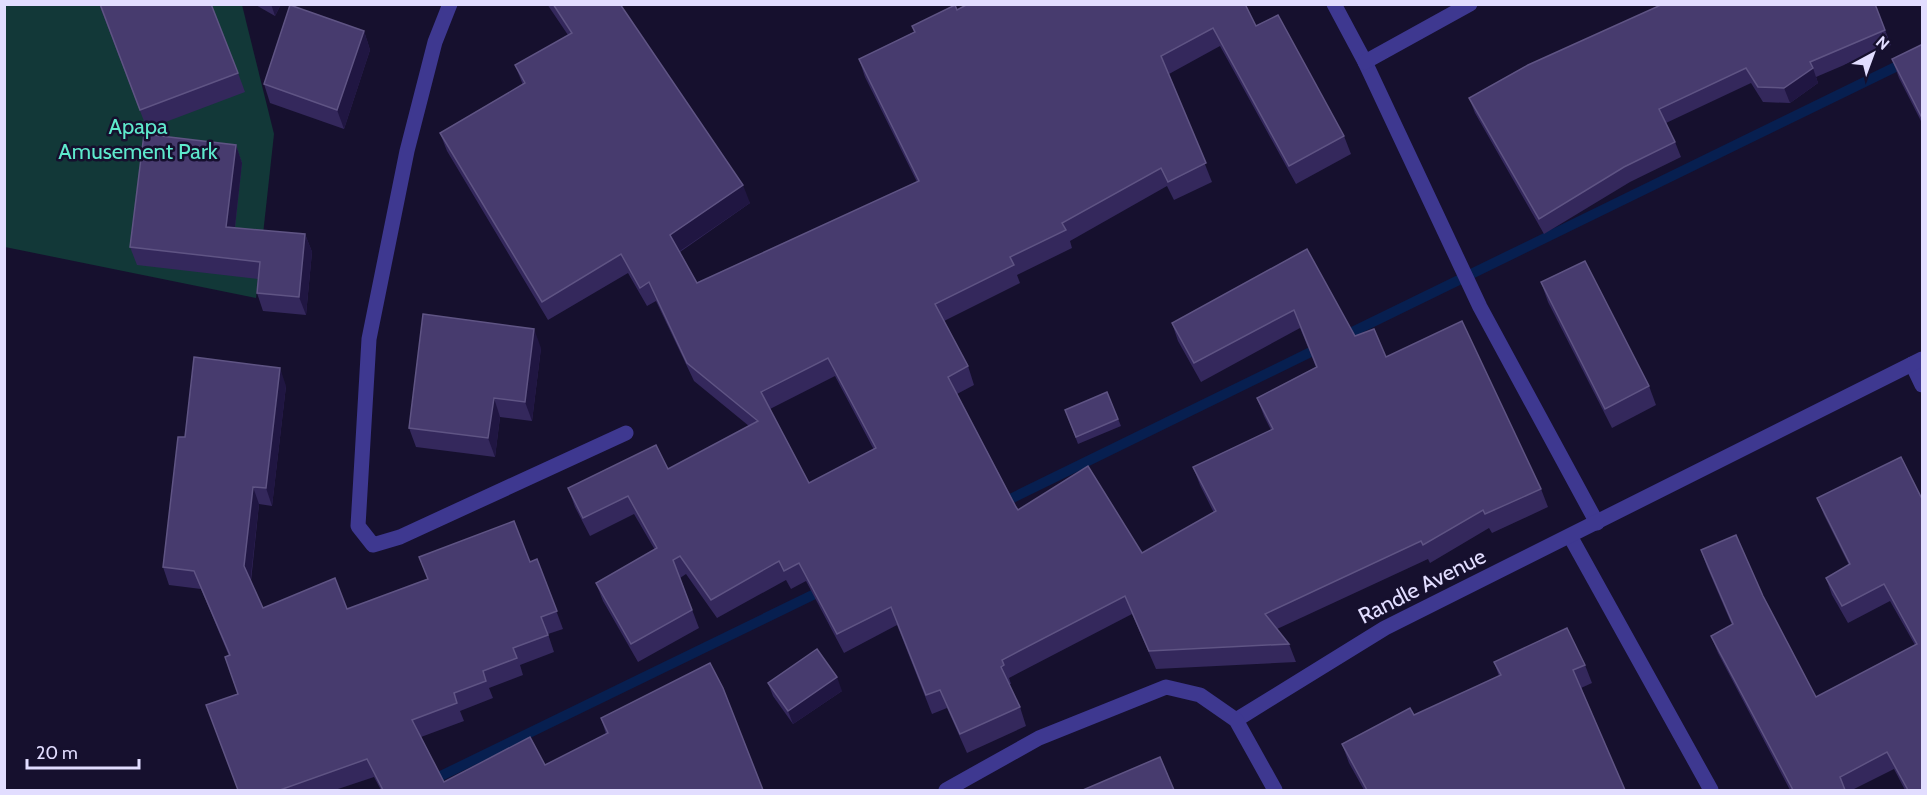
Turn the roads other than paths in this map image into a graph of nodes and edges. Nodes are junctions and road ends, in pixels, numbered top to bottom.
1 (450, 4) edge
2 (1334, 4) edge
3 (1470, 4) edge
4 (1365, 62) junction
5 (1917, 362) edge
6 (1923, 385) edge
7 (626, 433) dead end
8 (1597, 523) junction
9 (1570, 536) junction
10 (1236, 720) junction
11 (946, 790) edge
12 (1275, 790) edge
13 (1711, 790) edge

1 - 7 street
2 - 4 street
3 - 4 street
4 - 8 street
5 - 6 street
5 - 8 street, Randle Avenue
8 - 9 street, Randle Avenue
9 - 10 street, Randle Avenue
9 - 13 street
10 - 11 street
10 - 12 street

